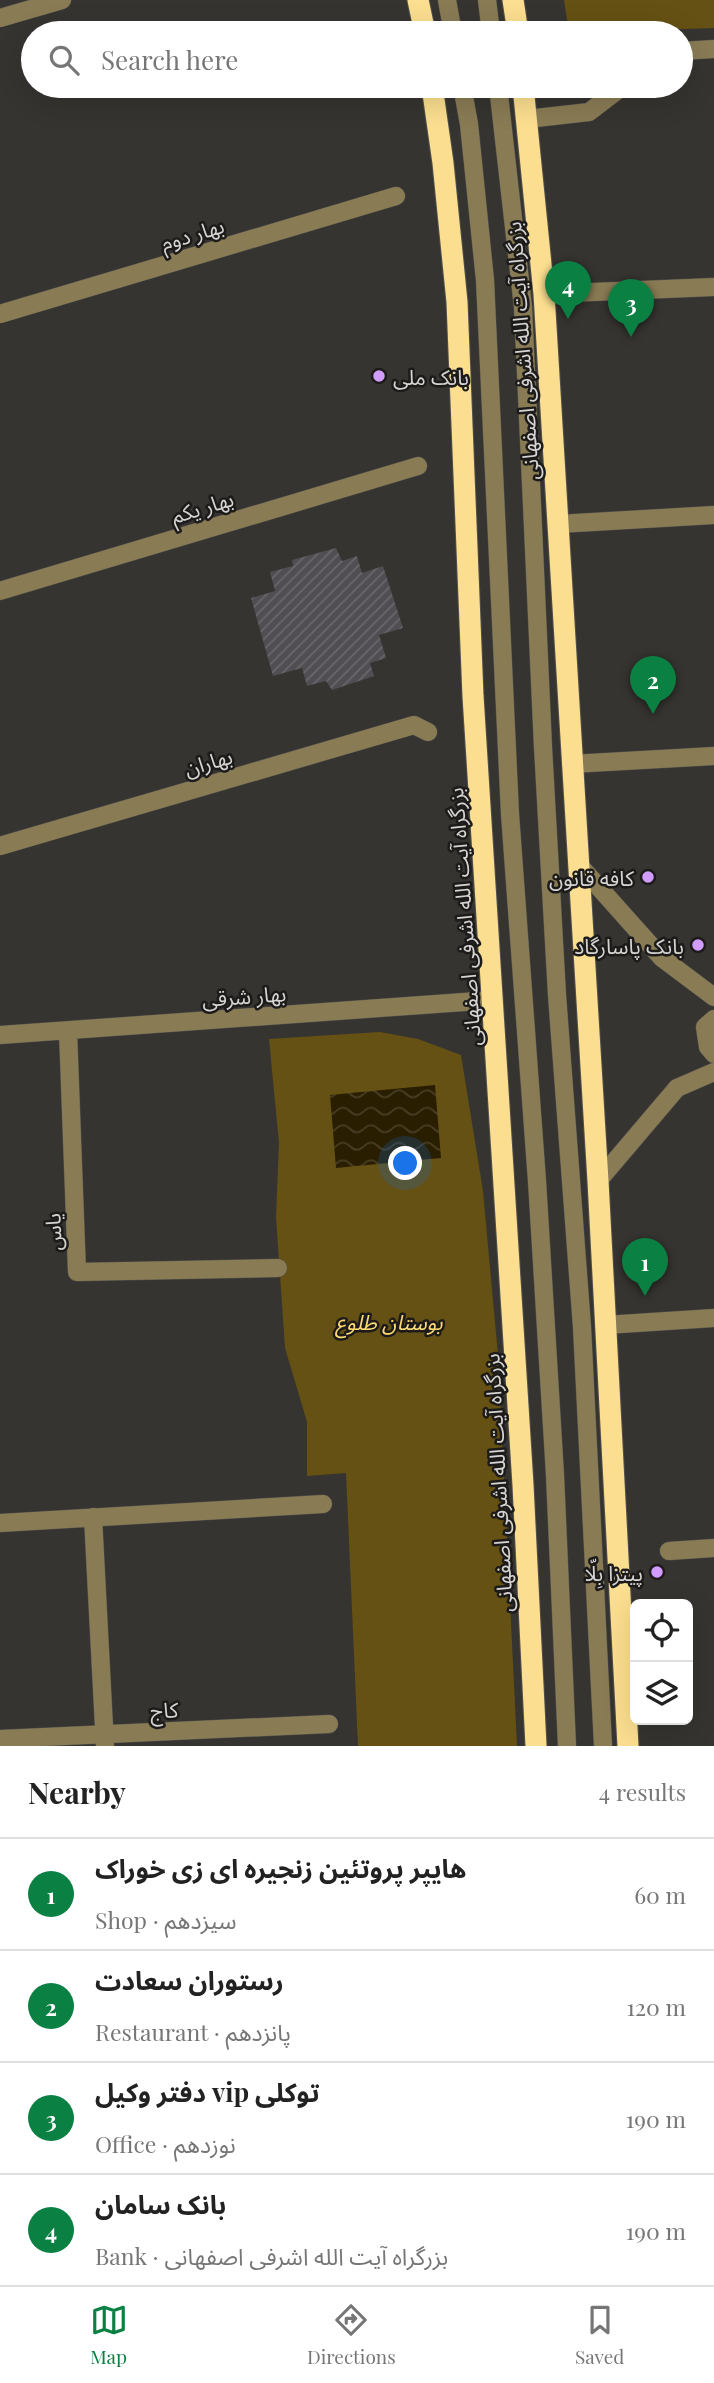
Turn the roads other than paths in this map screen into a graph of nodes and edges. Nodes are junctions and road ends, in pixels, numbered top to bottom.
1 (62, 0) edge
2 (418, 0) edge
3 (447, 0) edge
4 (487, 0) edge
5 (513, 0) edge
6 (0, 18) edge
7 (422, 21) edge
8 (451, 21) edge
9 (490, 21) edge
10 (516, 21) edge
11 (714, 49) edge
12 (693, 50) edge
13 (434, 98) edge
14 (465, 98) edge
15 (499, 98) edge
16 (524, 98) edge
17 (607, 98) edge
18 (527, 119) junction
19 (396, 196) dead end
20 (714, 287) edge
21 (544, 294) junction
22 (0, 314) edge
23 (418, 466) dead end
24 (714, 515) edge
25 (558, 524) junction
26 (0, 591) edge
27 (428, 732) dead end
28 (714, 756) edge
29 (571, 764) junction
30 (0, 846) edge
31 (579, 865) junction
32 (714, 997) edge
33 (492, 1000) junction
34 (714, 1019) edge
35 (68, 1031) junction
36 (0, 1035) edge
37 (714, 1054) edge
38 (714, 1072) edge
39 (598, 1181) junction
40 (278, 1268) dead end
41 (714, 1318) edge
42 (605, 1325) junction
43 (323, 1504) dead end
44 (93, 1517) junction
45 (0, 1523) edge
46 (714, 1549) edge
47 (669, 1551) dead end
48 (330, 1724) dead end
49 (0, 1739) edge
50 (105, 1740) edge
51 (536, 1746) edge
52 (567, 1746) edge
53 (603, 1746) edge
54 (628, 1746) edge

1 - 6 street
2 - 7 highway
3 - 8 street
4 - 9 street
5 - 10 highway
11 - 12 street
13 - 33 highway, بزرگراه آیت الله اشرفی اصفهانی
14 - 52 street
15 - 53 street
16 - 18 highway, بزرگراه آیت الله اشرفی اصفهانی
17 - 18 street
18 - 21 highway, بزرگراه آیت الله اشرفی اصفهانی
19 - 22 street, بهار دوم
20 - 21 street
21 - 25 highway, بزرگراه آیت الله اشرفی اصفهانی
23 - 26 street, بهار یکم
24 - 25 street
25 - 29 highway, بزرگراه آیت الله اشرفی اصفهانی
27 - 30 street, بهاران
28 - 29 street
29 - 31 highway, بزرگراه آیت الله اشرفی اصفهانی
31 - 32 street
31 - 39 highway, بزرگراه آیت الله اشرفی اصفهانی
33 - 35 street, بهار شرقی
33 - 51 highway, بزرگراه آیت الله اشرفی اصفهانی
34 - 37 street
35 - 36 street, بهار شرقی
35 - 40 street, یاس
38 - 39 street
39 - 42 highway, بزرگراه آیت الله اشرفی اصفهانی
41 - 42 street
42 - 54 highway, بزرگراه آیت الله اشرفی اصفهانی
43 - 44 street
44 - 45 street
44 - 50 street
46 - 47 street
48 - 50 street, کاج
49 - 50 street, کاج

